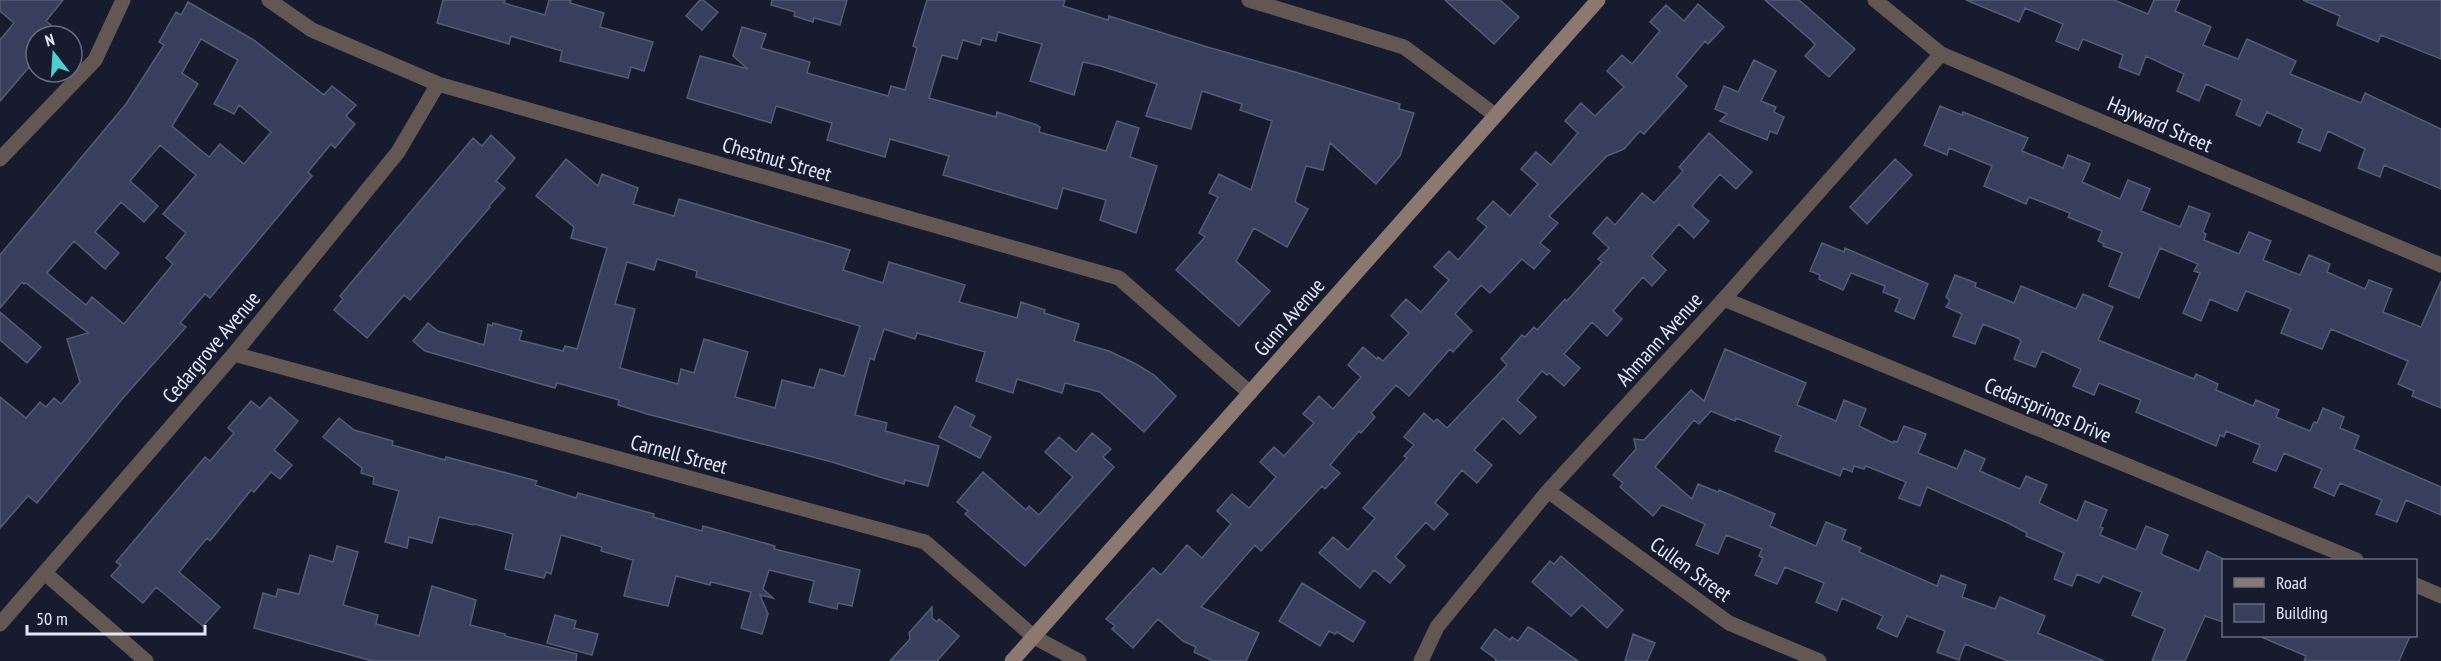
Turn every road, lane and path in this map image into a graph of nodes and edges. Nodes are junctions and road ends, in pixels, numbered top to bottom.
1 (123, 0) edge
2 (269, 0) edge
3 (1249, 0) edge
4 (1598, 0) edge
5 (1875, 0) edge
6 (1941, 54) junction
7 (438, 84) junction
8 (1495, 115) junction
9 (0, 159) edge
10 (2441, 265) edge
11 (1724, 298) junction
12 (234, 354) junction
13 (1250, 393) junction
14 (1548, 491) junction
15 (2351, 559) edge
16 (46, 574) junction
17 (2417, 586) edge
18 (2441, 596) edge
19 (0, 624) edge
20 (1034, 637) junction
21 (146, 661) edge
22 (1012, 661) edge
23 (1079, 661) edge
24 (1421, 661) edge
25 (1819, 661) edge

1 - 9 street
2 - 7 street, Chestnut Street
3 - 8 street
4 - 8 street, Gunn Avenue
5 - 6 street, Hayward Street
6 - 10 street, Hayward Street
6 - 11 street, Ahmann Avenue
7 - 12 street, Cedargrove Avenue
7 - 13 street, Chestnut Street
8 - 13 street, Gunn Avenue
11 - 14 street, Ahmann Avenue
11 - 15 street, Cedarsprings Drive
12 - 16 street, Cedargrove Avenue
12 - 20 street, Carnell Street
13 - 20 street, Gunn Avenue
14 - 24 street, Ahmann Avenue
14 - 25 street, Cullen Street
16 - 19 street, Cedargrove Avenue
16 - 21 street
17 - 18 street
20 - 22 street, Gunn Avenue
20 - 23 street, Carnell Street

